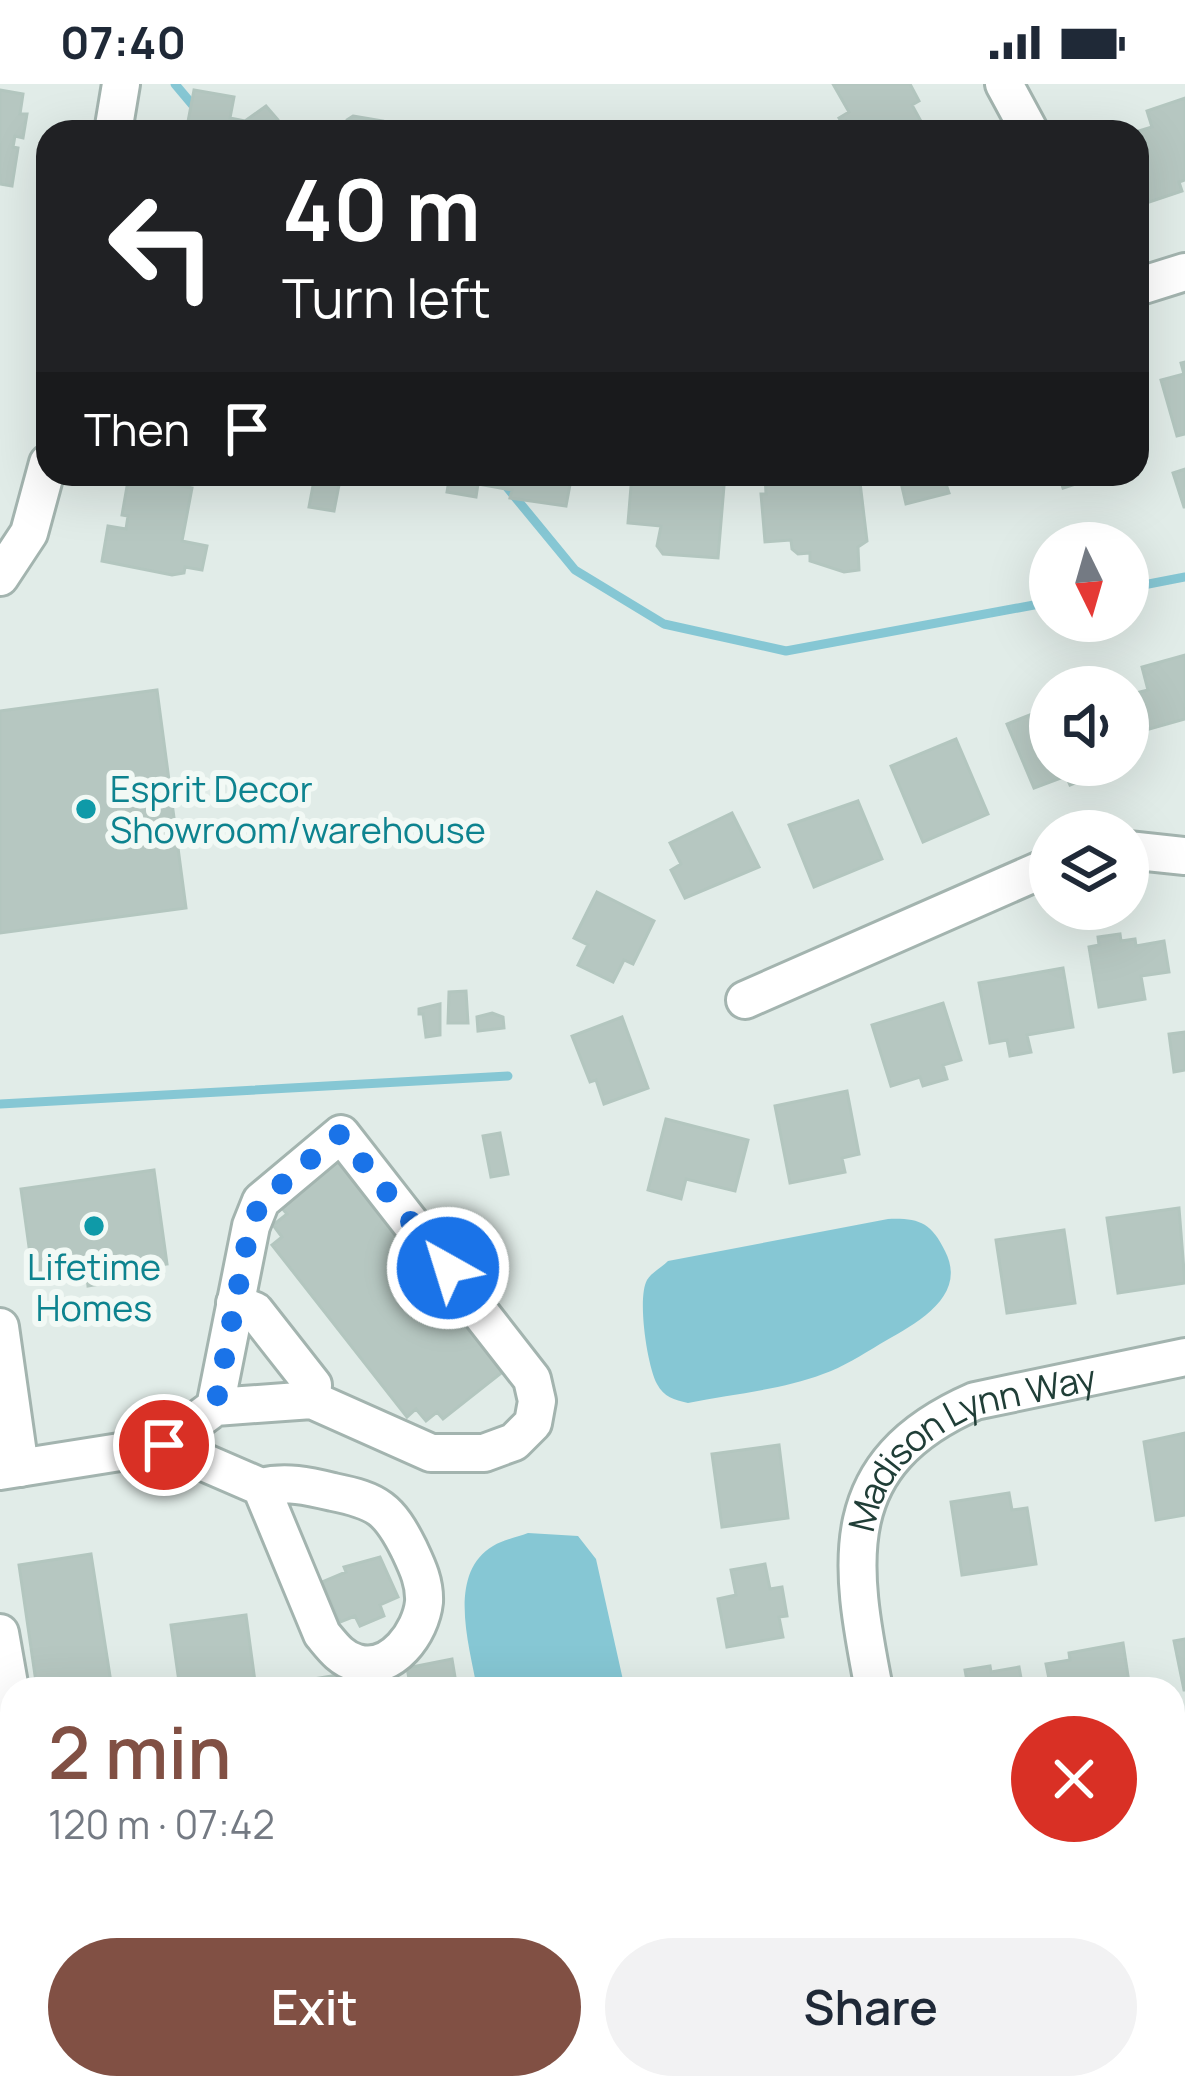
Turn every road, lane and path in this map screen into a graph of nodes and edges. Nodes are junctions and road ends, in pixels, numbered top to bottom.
1 (121, 84) edge
2 (1004, 84) edge
3 (115, 120) edge
4 (1024, 120) edge
5 (1185, 272) edge
6 (1149, 282) edge
7 (41, 486) edge
8 (0, 577) edge
9 (1149, 852) edge
10 (1185, 856) edge
11 (1029, 875) edge
12 (745, 1000) dead end
13 (235, 1303) junction
14 (0, 1328) edge
15 (1185, 1357) edge
16 (312, 1400) junction
17 (215, 1408) junction
18 (164, 1445) junction
19 (10, 1470) edge
20 (260, 1487) junction
21 (0, 1633) edge
22 (8, 1677) edge
23 (375, 1677) edge
24 (872, 1677) edge

1 - 3 street
2 - 4 street
5 - 6 street
7 - 8 street
9 - 10 street
11 - 12 street
13 - 16 street
13 - 16 street
13 - 17 street
14 - 19 street
15 - 24 street, Madison Lynn Way
16 - 17 street
17 - 18 street
18 - 19 street
18 - 20 street
20 - 23 street
20 - 23 street
21 - 22 street

